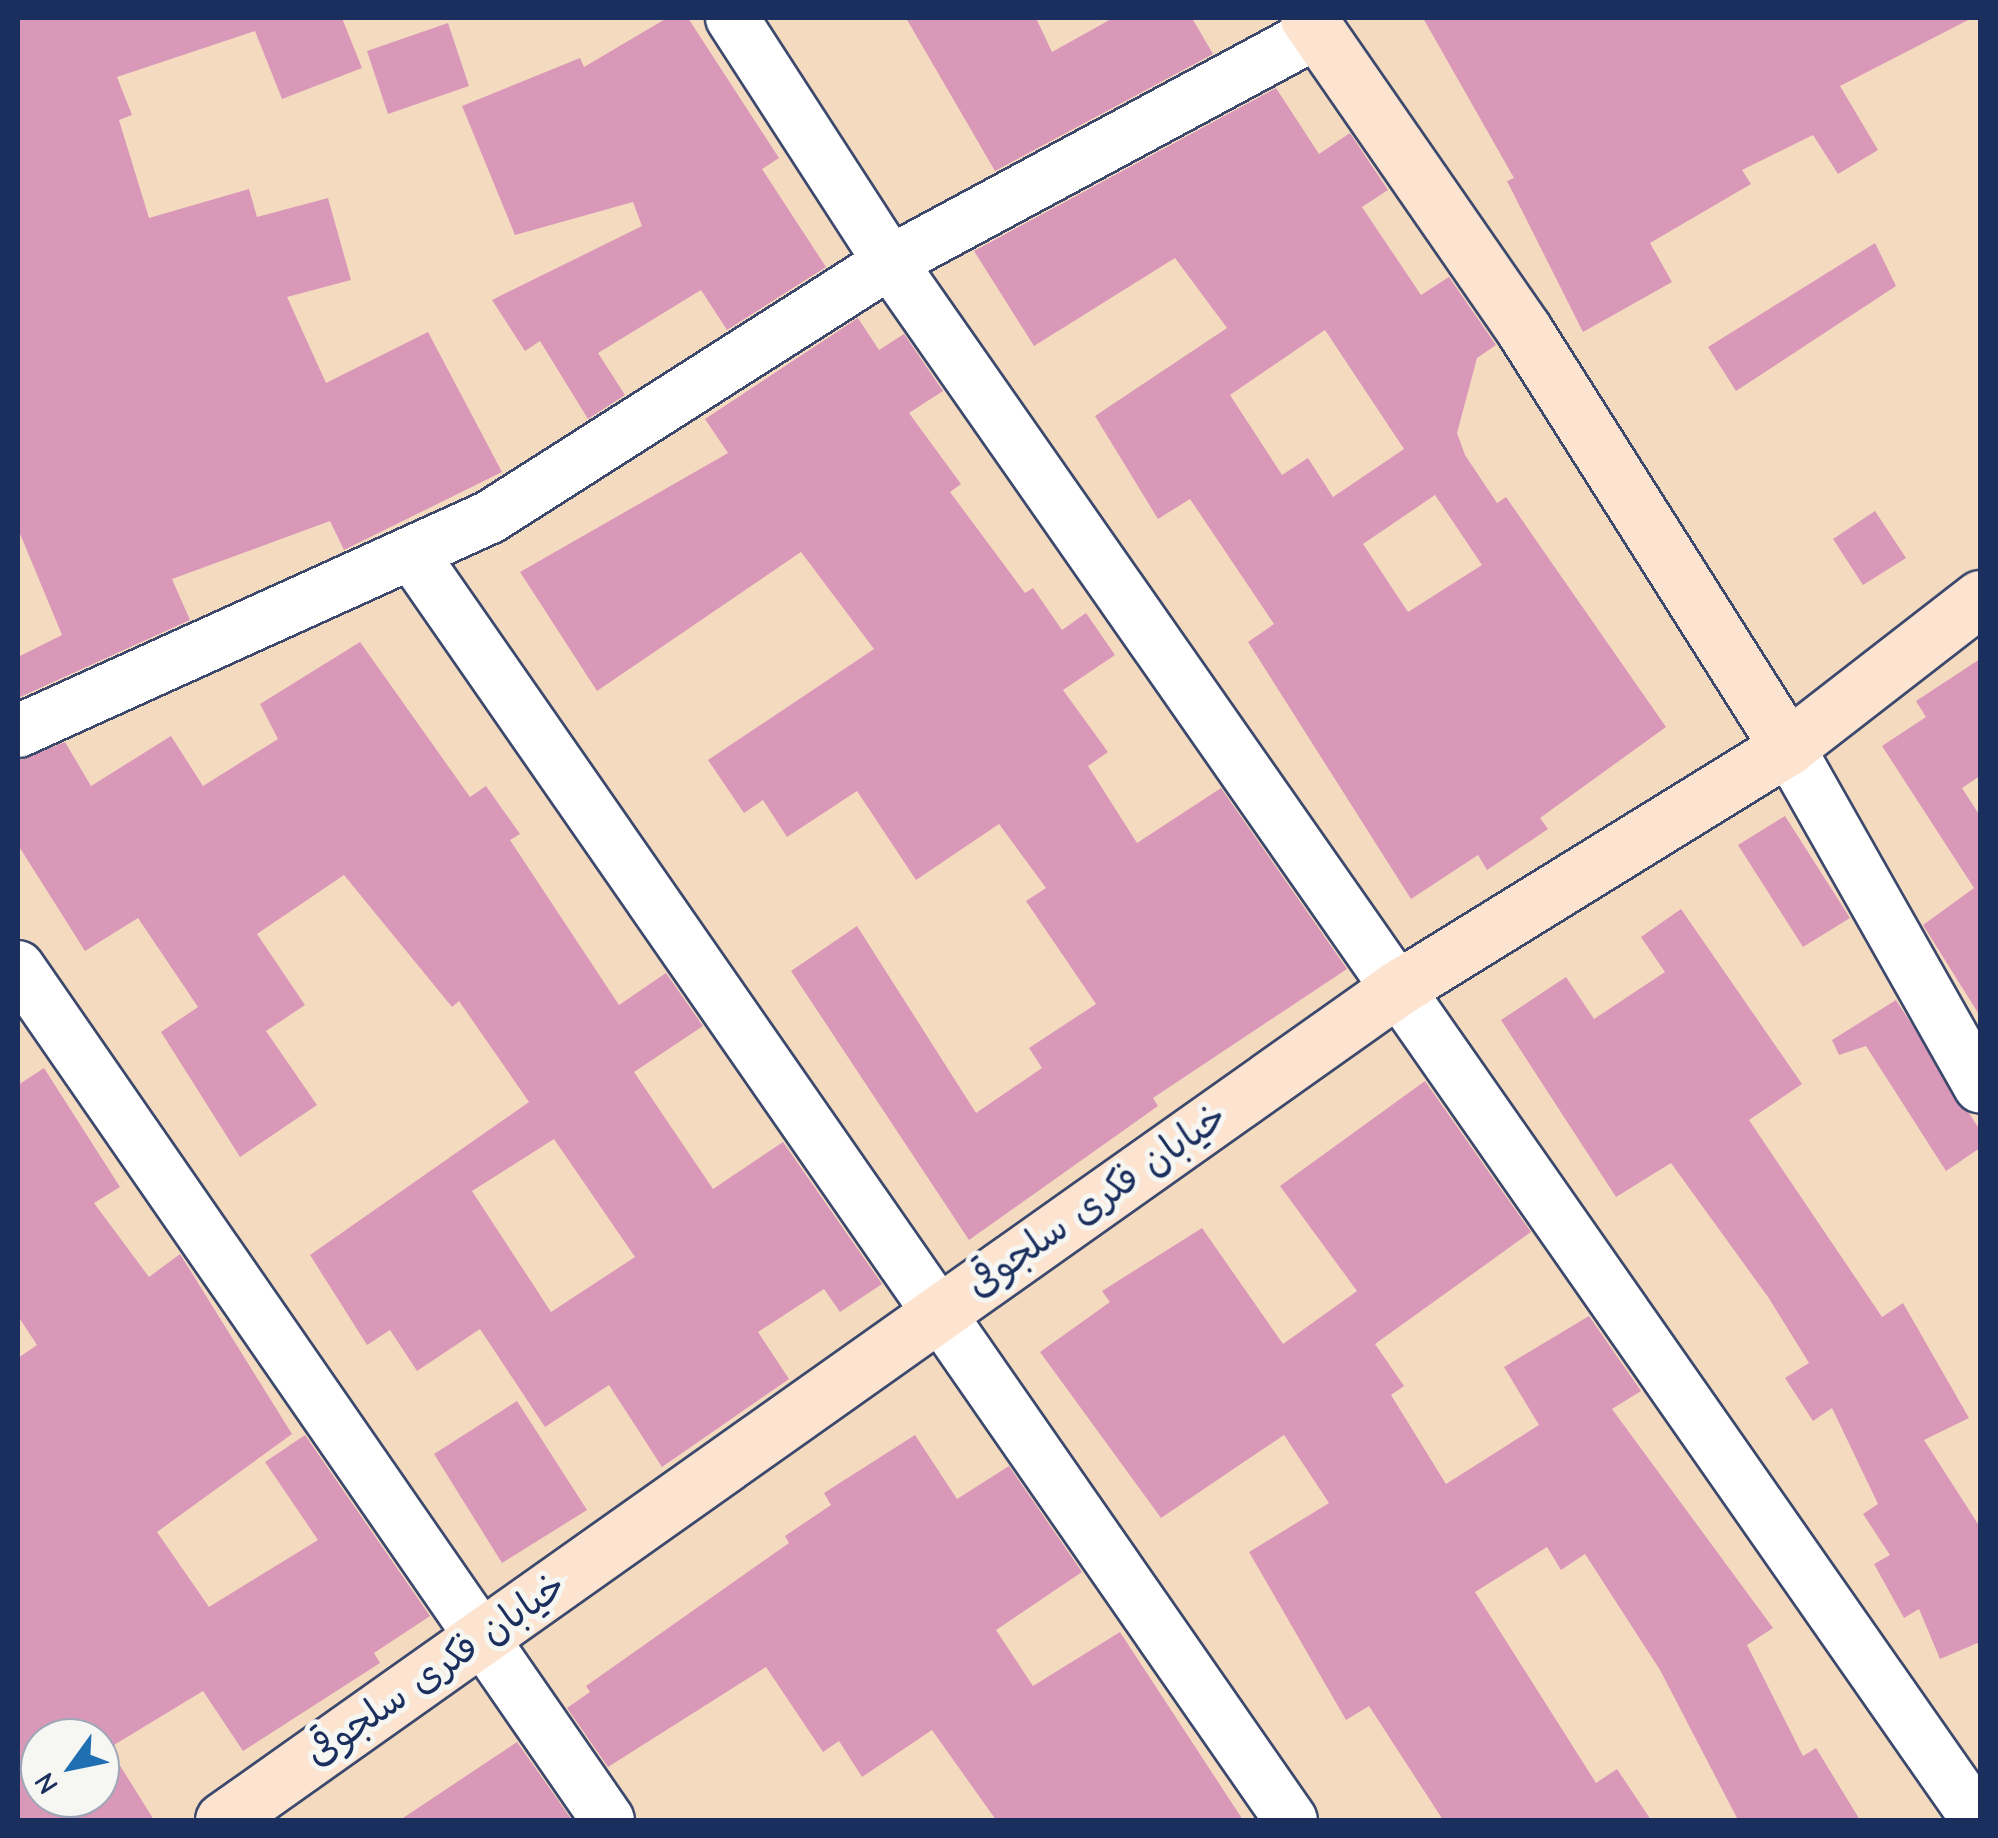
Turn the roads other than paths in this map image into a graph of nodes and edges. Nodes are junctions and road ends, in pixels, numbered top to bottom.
1 (732, 18) edge
2 (1312, 25) edge
3 (890, 262) junction
4 (412, 554) junction
5 (1980, 598) edge
6 (18, 731) edge
7 (1788, 747) junction
8 (18, 967) edge
9 (1398, 988) junction
10 (1980, 1087) edge
11 (941, 1312) junction
12 (482, 1636) junction
13 (222, 1820) edge
14 (608, 1820) edge
15 (1291, 1820) edge
16 (1978, 1820) edge

1 - 3 street
2 - 3 street
2 - 7 street
3 - 4 street
3 - 9 street
4 - 6 street
4 - 11 street
5 - 7 street, خیابان فکری سلجوقی
7 - 9 street, خیابان فکری سلجوقی
7 - 10 street
8 - 12 street
9 - 11 street, خیابان فکری سلجوقی
9 - 16 street
11 - 12 street, خیابان فکری سلجوقی
11 - 15 street
12 - 13 street, خیابان فکری سلجوقی
12 - 14 street

